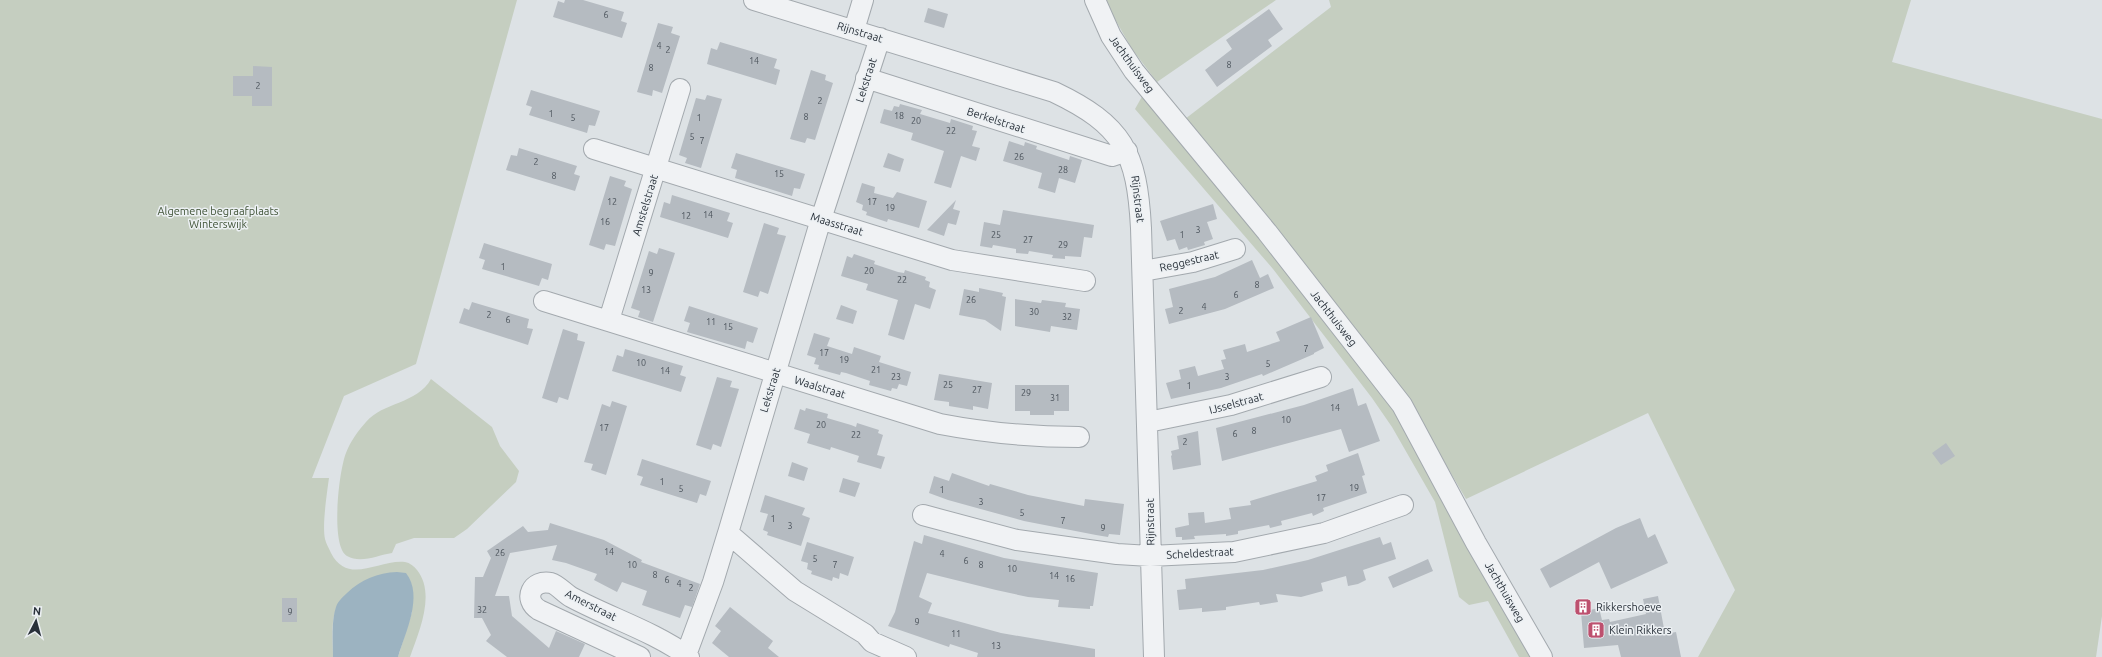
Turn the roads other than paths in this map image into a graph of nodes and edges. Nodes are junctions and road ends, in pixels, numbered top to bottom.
1 (754, 0) edge
2 (863, 0) edge
3 (1095, 0) edge
4 (854, 30) junction
5 (880, 38) junction
6 (866, 78) junction
7 (680, 89) dead end
8 (594, 149) dead end
9 (1127, 151) junction
10 (656, 168) junction
11 (821, 219) junction
12 (1235, 249) dead end
13 (1143, 271) junction
14 (1085, 282) dead end
15 (544, 301) dead end
16 (609, 320) junction
17 (775, 374) junction
18 (1322, 377) dead end
19 (1148, 422) junction
20 (1079, 437) dead end
21 (1403, 505) dead end
22 (923, 515) dead end
23 (728, 533) junction
24 (1150, 556) junction
25 (688, 656) edge
26 (640, 657) edge
27 (906, 657) edge
28 (1154, 657) edge
29 (1542, 657) edge

1 - 4 street, Rijnstraat
2 - 4 street
3 - 29 street, Jachthuisweg
4 - 5 street, Rijnstraat
5 - 6 street, Lekstraat
5 - 9 street, Rijnstraat
6 - 9 street, Berkelstraat
6 - 11 street, Lekstraat
7 - 10 street, Amstelstraat
8 - 10 street, Maasstraat
9 - 13 street, Rijnstraat
10 - 11 street, Maasstraat
10 - 16 street, Amstelstraat
11 - 14 street, Maasstraat
11 - 17 street, Lekstraat
12 - 13 street, Reggestraat
13 - 19 street, Rijnstraat
15 - 16 street, Waalstraat
16 - 17 street, Waalstraat
17 - 20 street, Waalstraat
17 - 23 street, Lekstraat
18 - 19 street, IJsselstraat
19 - 24 street, Rijnstraat
21 - 24 street, Scheldestraat
22 - 24 street, Scheldestraat
23 - 25 street, Amerstraat
23 - 27 street
24 - 28 street, Rijnstraat
25 - 26 street, Amerstraat

